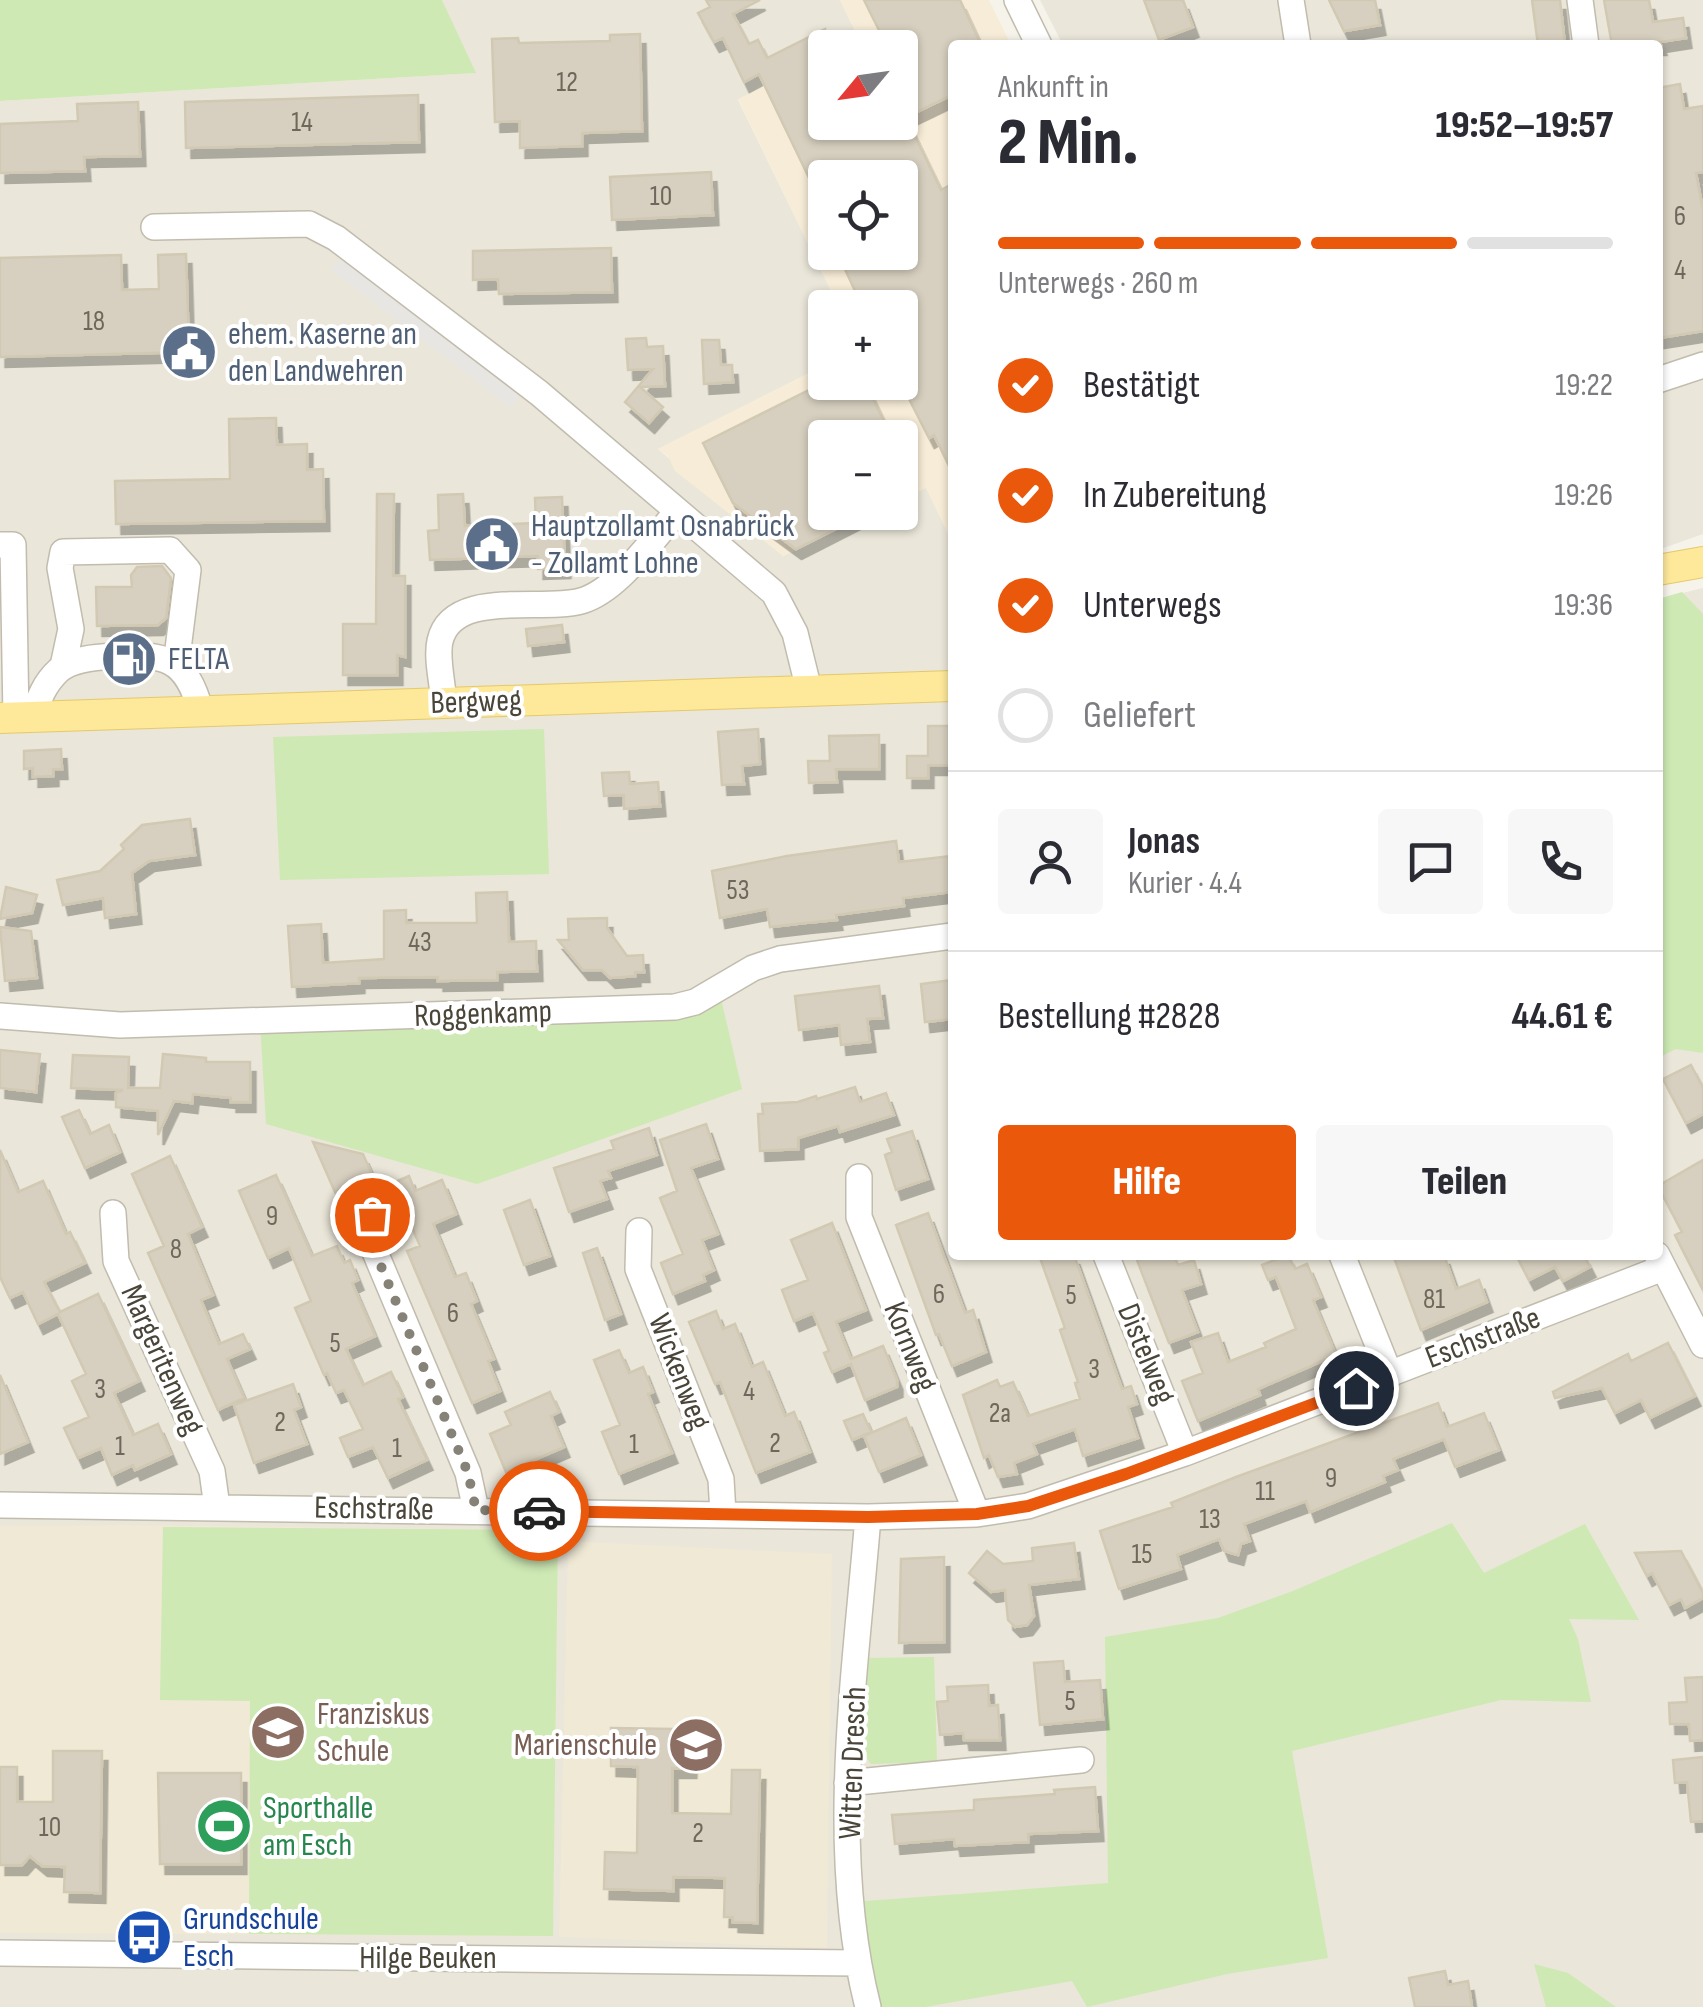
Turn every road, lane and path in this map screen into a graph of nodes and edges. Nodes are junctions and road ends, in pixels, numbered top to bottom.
1 (1017, 0) edge
2 (1291, 0) edge
3 (1580, 0) edge
4 (1037, 40) edge
5 (1297, 40) edge
6 (1585, 40) edge
7 (154, 228) dead end
8 (1703, 364) edge
9 (1663, 378) edge
10 (677, 512) junction
11 (0, 545) edge
12 (1703, 562) edge
13 (1663, 569) edge
14 (176, 665) junction
15 (63, 666) junction
16 (948, 686) edge
17 (809, 690) junction
18 (444, 703) junction
19 (201, 712) junction
20 (16, 718) edge
21 (948, 937) edge
22 (0, 1016) edge
23 (859, 1177) dead end
24 (112, 1212) dead end
25 (372, 1215) dead end
26 (638, 1231) dead end
27 (1108, 1260) edge
28 (1344, 1260) edge
29 (1660, 1261) edge
30 (1703, 1345) edge
31 (1390, 1375) junction
32 (1185, 1453) junction
33 (0, 1506) edge
34 (217, 1507) junction
35 (476, 1510) junction
36 (723, 1514) junction
37 (977, 1514) junction
38 (868, 1517) junction
39 (1081, 1760) dead end
40 (846, 1783) junction
41 (0, 1953) edge
42 (857, 1963) junction
43 (868, 2007) edge

1 - 4 street
2 - 5 street
3 - 6 street
7 - 10 street
8 - 9 street
10 - 17 street
10 - 18 street
11 - 20 street
12 - 13 main road
14 - 15 street
14 - 15 street
14 - 19 street
15 - 20 street
16 - 17 main road, Bergweg
17 - 18 main road, Bergweg
18 - 19 main road, Bergweg
19 - 20 main road, Bergweg
21 - 22 street, Roggenkamp
23 - 37 street, Kornweg
24 - 34 street, Margeritenweg
25 - 35 street
26 - 36 street, Wickenweg
27 - 32 street, Distelweg
28 - 31 street
29 - 30 street
29 - 31 street, Eschstraße
31 - 32 street, Eschstraße
32 - 37 street, Eschstraße
33 - 34 street, Eschstraße
34 - 35 street, Eschstraße
35 - 36 street, Eschstraße
36 - 38 street, Eschstraße
37 - 38 street, Eschstraße
38 - 40 street, Witten Dresch
39 - 40 street
40 - 42 street, Witten Dresch
41 - 42 street, Hilge Beuken
42 - 43 street, Witten Dresch

